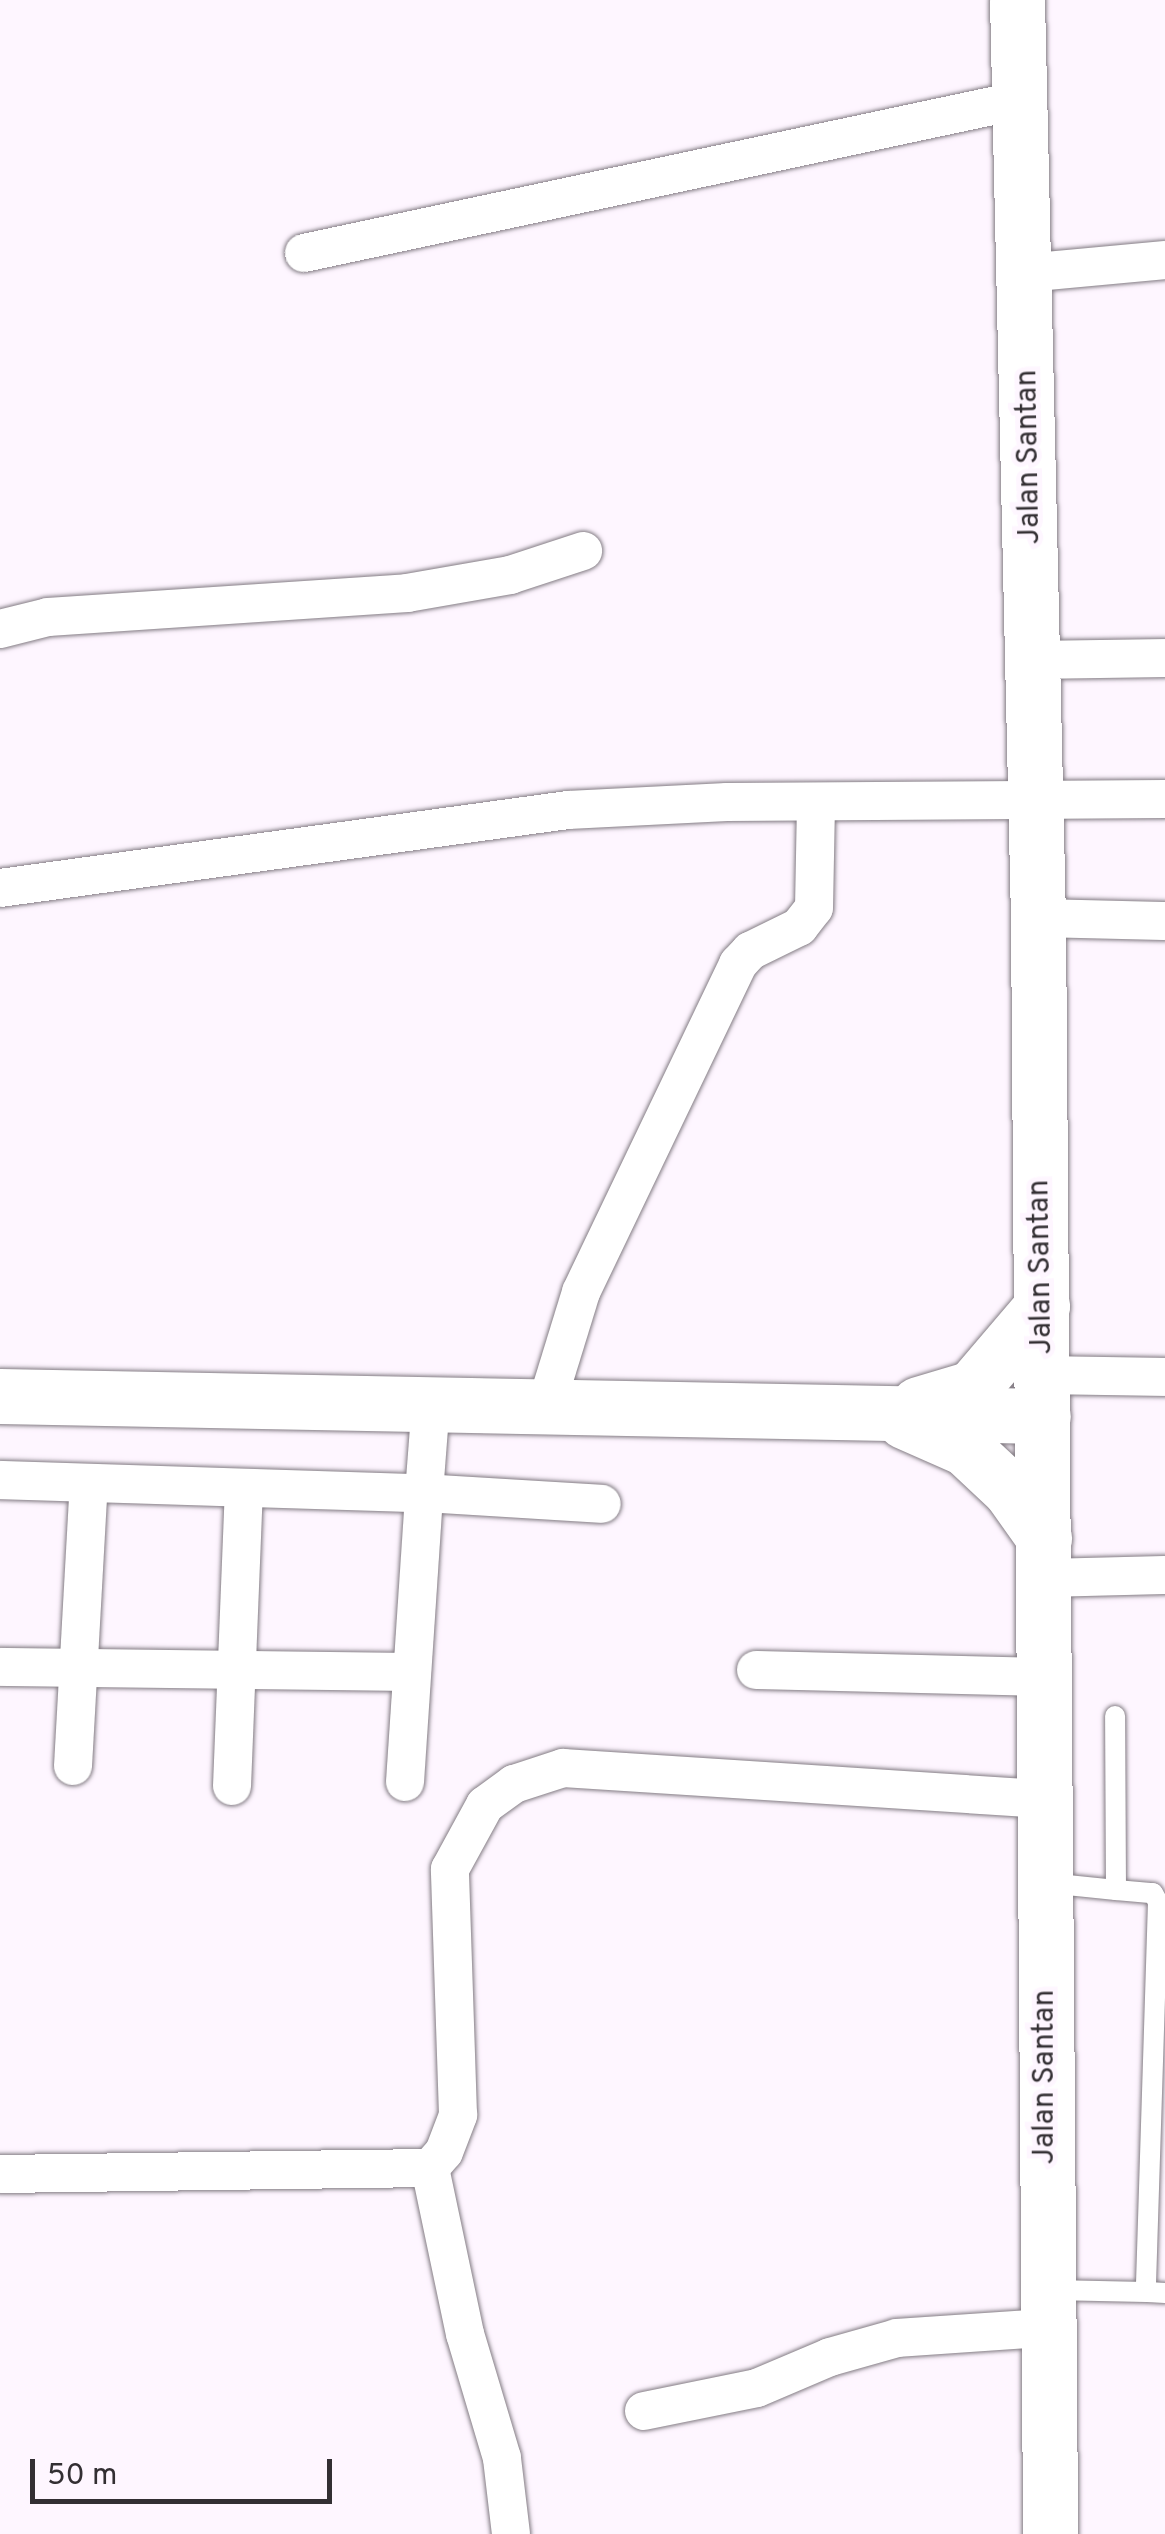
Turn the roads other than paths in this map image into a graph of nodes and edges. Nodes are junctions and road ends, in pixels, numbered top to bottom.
1 (1016, 0) edge
2 (1020, 100) junction
3 (304, 254) dead end
4 (1165, 260) edge
5 (1025, 273) junction
6 (583, 551) dead end
7 (0, 628) edge
8 (1165, 658) edge
9 (1035, 660) junction
10 (1036, 798) junction
11 (1165, 799) edge
12 (816, 803) junction
13 (0, 888) edge
14 (1038, 918) junction
15 (1165, 921) edge
16 (1042, 1306) junction
17 (1165, 1377) edge
18 (0, 1396) edge
19 (1044, 1396) junction
20 (430, 1402) junction
21 (546, 1406) junction
22 (886, 1413) junction
23 (0, 1480) edge
24 (89, 1483) junction
25 (244, 1490) junction
26 (424, 1493) junction
27 (602, 1504) dead end
28 (1044, 1558) junction
29 (1165, 1576) edge
30 (0, 1668) edge
31 (78, 1668) junction
32 (233, 1670) junction
33 (756, 1670) dead end
34 (412, 1672) junction
35 (1045, 1678) junction
36 (1115, 1716) dead end
37 (73, 1766) dead end
38 (404, 1782) dead end
39 (232, 1786) dead end
40 (1044, 1799) junction
41 (1046, 1882) junction
42 (1116, 1890) junction
43 (1161, 1902) edge
44 (430, 2168) junction
45 (0, 2174) edge
46 (1157, 2292) edge
47 (1045, 2309) junction
48 (644, 2411) dead end
49 (512, 2534) edge
50 (1050, 2534) edge

1 - 2 street, Jalan Santan
2 - 3 street
2 - 5 street, Jalan Santan
4 - 5 street
5 - 9 street, Jalan Santan
6 - 7 street
8 - 9 street
9 - 10 street, Jalan Santan
10 - 11 street
10 - 12 street
10 - 14 street, Jalan Santan
12 - 13 street
12 - 21 street
14 - 15 street
14 - 16 street, Jalan Santan
16 - 19 street, Jalan Santan
16 - 22 street
17 - 19 street
18 - 20 street
19 - 22 street
19 - 28 street, Jalan Santan
20 - 21 street
20 - 26 street
21 - 22 street
22 - 28 street
23 - 24 street
24 - 25 street
24 - 31 street
25 - 26 street
25 - 32 street
26 - 27 street
26 - 34 street
28 - 29 street
28 - 35 street, Jalan Santan
30 - 31 street
31 - 32 street
31 - 37 street
32 - 34 street
32 - 39 street
33 - 35 street
34 - 38 street
35 - 40 street, Jalan Santan
36 - 42 lane
40 - 41 street, Jalan Santan
40 - 44 street
41 - 42 lane
41 - 47 street, Jalan Santan
42 - 43 lane
43 - 46 lane
44 - 45 street
44 - 49 street
46 - 47 lane
47 - 48 street
47 - 50 street, Jalan Santan

